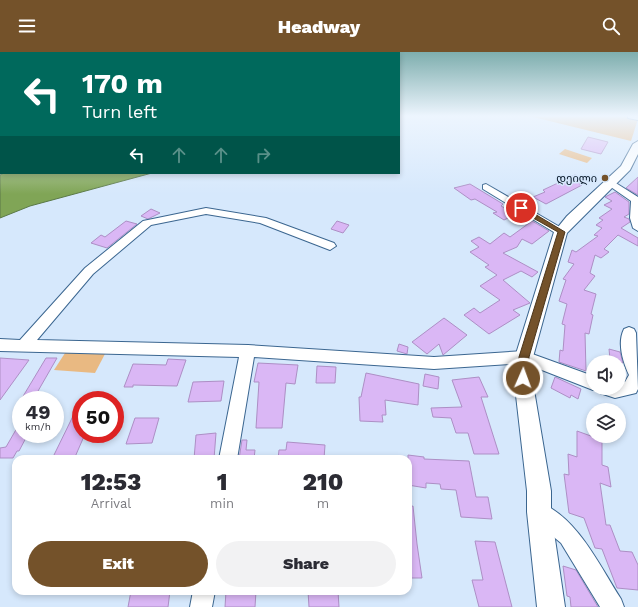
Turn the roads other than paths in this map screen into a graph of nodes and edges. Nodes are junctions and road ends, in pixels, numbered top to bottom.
1 (638, 144) edge
2 (635, 160) edge
3 (611, 183) junction
4 (486, 188) dead end
5 (637, 202) edge
6 (638, 228) edge
7 (562, 232) junction
8 (330, 246) dead end
9 (629, 333) dead end
10 (25, 344) junction
11 (0, 345) edge
12 (248, 351) junction
13 (524, 357) junction
14 (637, 375) edge
15 (586, 380) edge
16 (626, 389) edge
17 (229, 455) edge
18 (539, 512) junction
19 (203, 595) edge
20 (201, 607) edge
21 (551, 607) edge
22 (613, 607) edge

1 - 2 main road
2 - 3 main road
3 - 5 street
3 - 7 main road
4 - 7 street
5 - 6 street
7 - 13 main road
8 - 10 street
9 - 14 street
10 - 11 street
10 - 12 street
12 - 13 street
12 - 17 street
13 - 15 street
13 - 18 main road
14 - 16 street
18 - 21 main road
18 - 22 street
19 - 20 street

